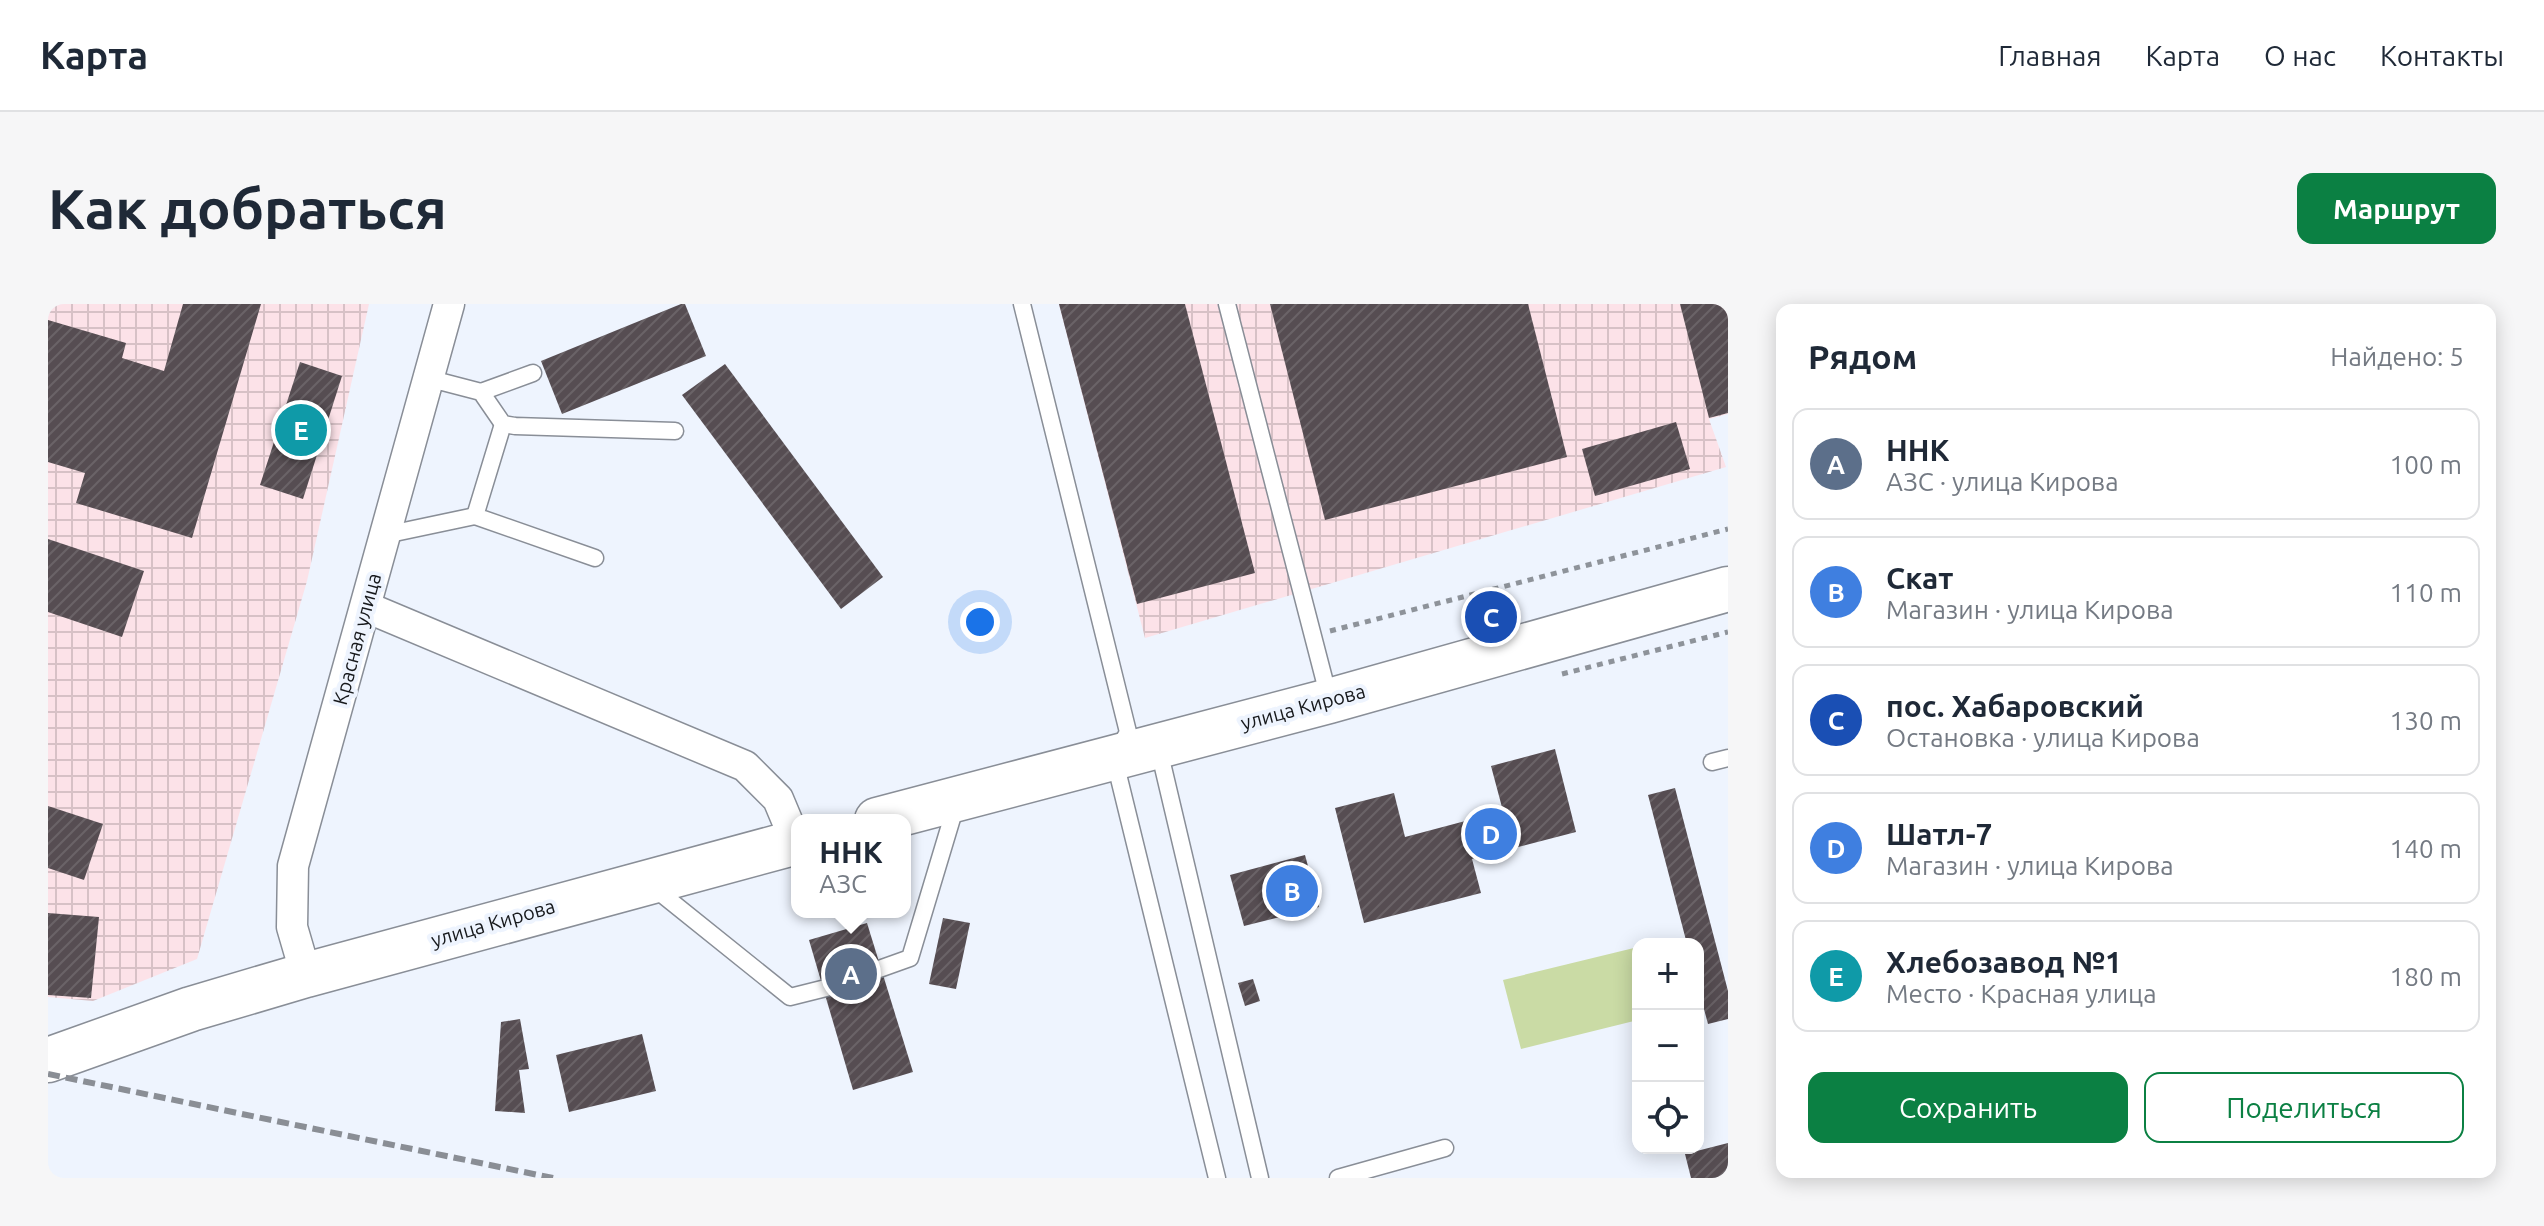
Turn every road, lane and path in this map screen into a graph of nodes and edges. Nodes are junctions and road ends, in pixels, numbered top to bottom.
1 (449, 304) edge
2 (1022, 304) edge
3 (1227, 304) edge
4 (533, 373) dead end
5 (431, 379) junction
6 (481, 392) junction
7 (503, 424) junction
8 (675, 431) dead end
9 (475, 516) junction
10 (1728, 529) edge
11 (385, 535) junction
12 (595, 558) dead end
13 (1728, 589) edge
14 (366, 607) junction
15 (1313, 636) junction
16 (1329, 701) junction
17 (1133, 745) junction
18 (958, 798) junction
19 (899, 814) edge
20 (791, 828) edge
21 (791, 844) edge
22 (649, 884) junction
23 (306, 975) junction
24 (191, 1009) junction
25 (48, 1041) edge
26 (48, 1060) edge
27 (1445, 1148) dead end
28 (1217, 1178) edge
29 (1260, 1178) edge
30 (1338, 1178) edge

1 - 5 street, Красная улица
2 - 17 lane
3 - 15 lane
4 - 6 lane
5 - 6 lane
5 - 11 street, Красная улица
6 - 7 lane
7 - 8 lane
7 - 9 lane
9 - 11 lane
9 - 12 lane
10 - 15 path
11 - 14 street, Красная улица
13 - 16 main road, улица Кирова
14 - 20 street
14 - 23 street, Красная улица
15 - 16 lane
16 - 17 main road, улица Кирова
17 - 18 main road, улица Кирова
17 - 28 lane
17 - 29 lane
18 - 19 main road, улица Кирова
18 - 22 lane
21 - 22 main road, улица Кирова
22 - 23 main road, улица Кирова
23 - 24 main road, улица Кирова
24 - 25 main road
24 - 26 main road
27 - 30 lane

